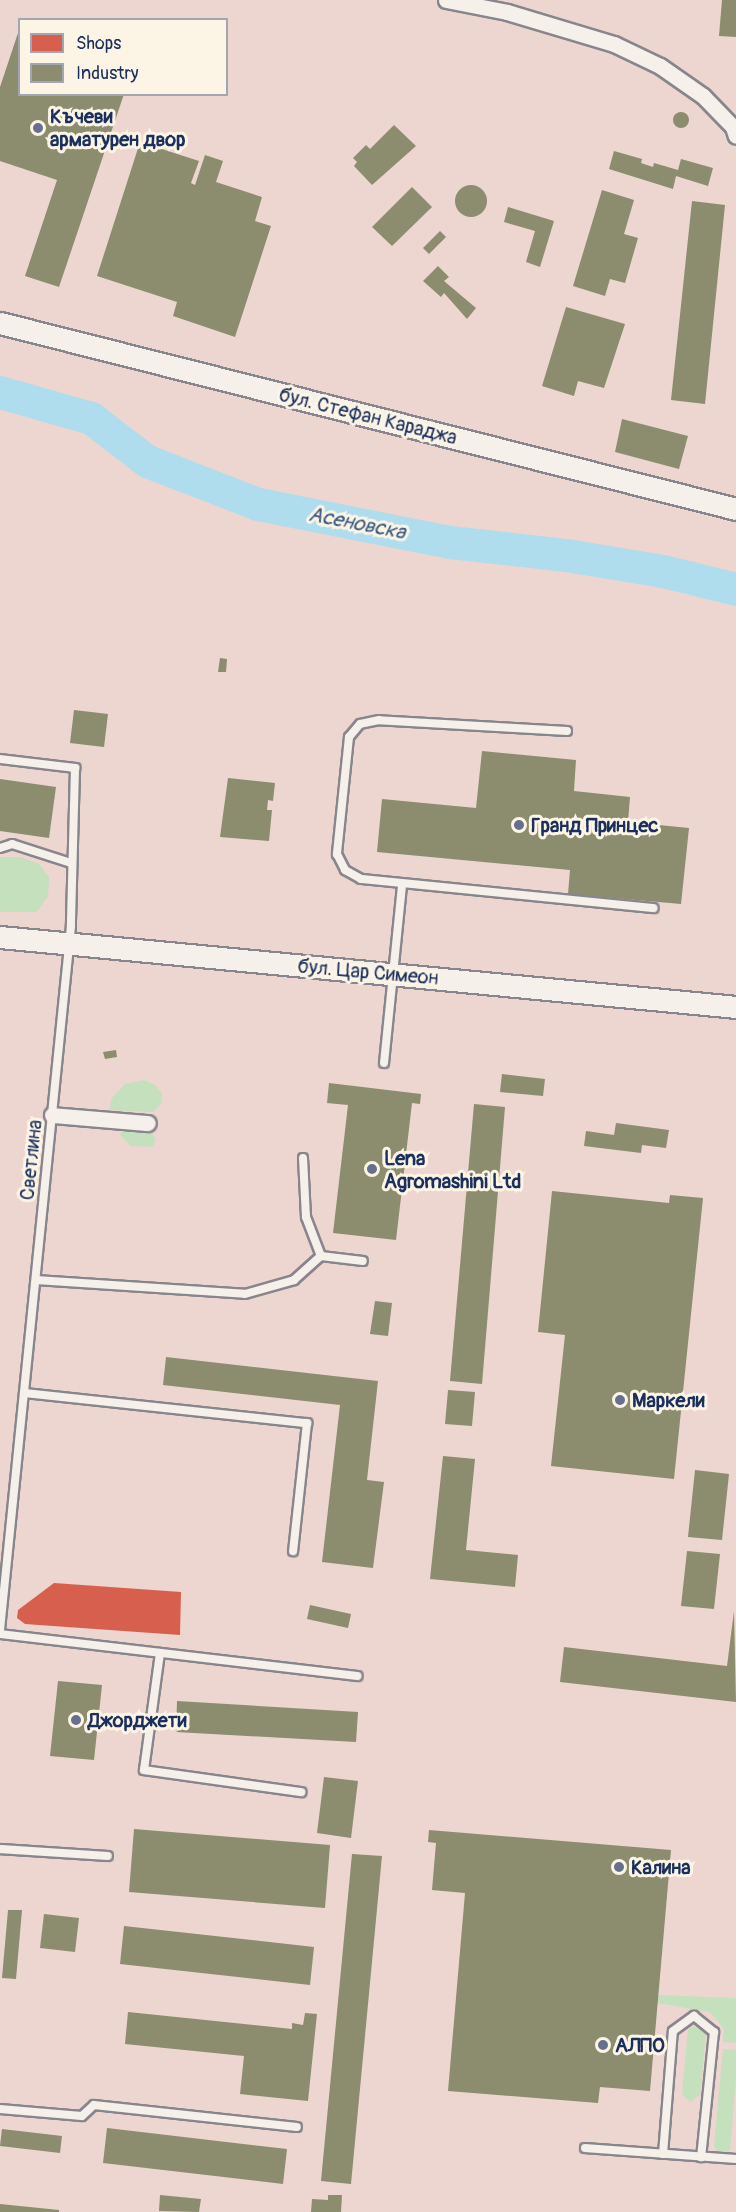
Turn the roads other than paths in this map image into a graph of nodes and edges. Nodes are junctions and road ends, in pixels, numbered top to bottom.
1 (446, 0) edge
2 (736, 136) edge
3 (0, 323) edge
4 (736, 509) edge
5 (567, 731) dead end
6 (0, 759) edge
7 (0, 848) edge
8 (71, 863) junction
9 (402, 885) junction
10 (654, 908) dead end
11 (0, 937) edge
12 (69, 944) junction
13 (392, 974) junction
14 (736, 1007) edge
15 (384, 1063) dead end
16 (52, 1115) junction
17 (148, 1123) dead end
18 (303, 1158) dead end
19 (321, 1256) junction
20 (363, 1262) dead end
21 (36, 1280) junction
22 (24, 1393) junction
23 (293, 1551) dead end
24 (0, 1632) edge
25 (160, 1653) junction
26 (358, 1676) dead end
27 (301, 1792) dead end
28 (0, 1849) edge
29 (108, 1856) dead end
30 (0, 2109) edge
31 (297, 2127) dead end
32 (585, 2148) dead end
33 (663, 2154) junction
34 (702, 2157) junction
35 (736, 2159) edge

1 - 2 street
3 - 4 main road, бул. Стефан Караджа
5 - 9 lane
6 - 8 lane, Светлина
7 - 8 lane
8 - 12 lane, Светлина
9 - 10 lane
9 - 13 lane
11 - 12 main road, бул. Цар Симеон
12 - 13 main road, бул. Цар Симеон
12 - 16 lane, Светлина
13 - 14 main road, бул. Цар Симеон
13 - 15 lane
16 - 17 street
16 - 21 lane, Светлина
18 - 19 lane
19 - 20 lane
19 - 21 lane
21 - 22 lane, Светлина
22 - 23 lane
22 - 24 lane, Светлина
24 - 25 lane
25 - 26 lane
25 - 27 lane
28 - 29 lane
30 - 31 lane
32 - 33 lane
33 - 34 lane
33 - 34 lane
34 - 35 lane

